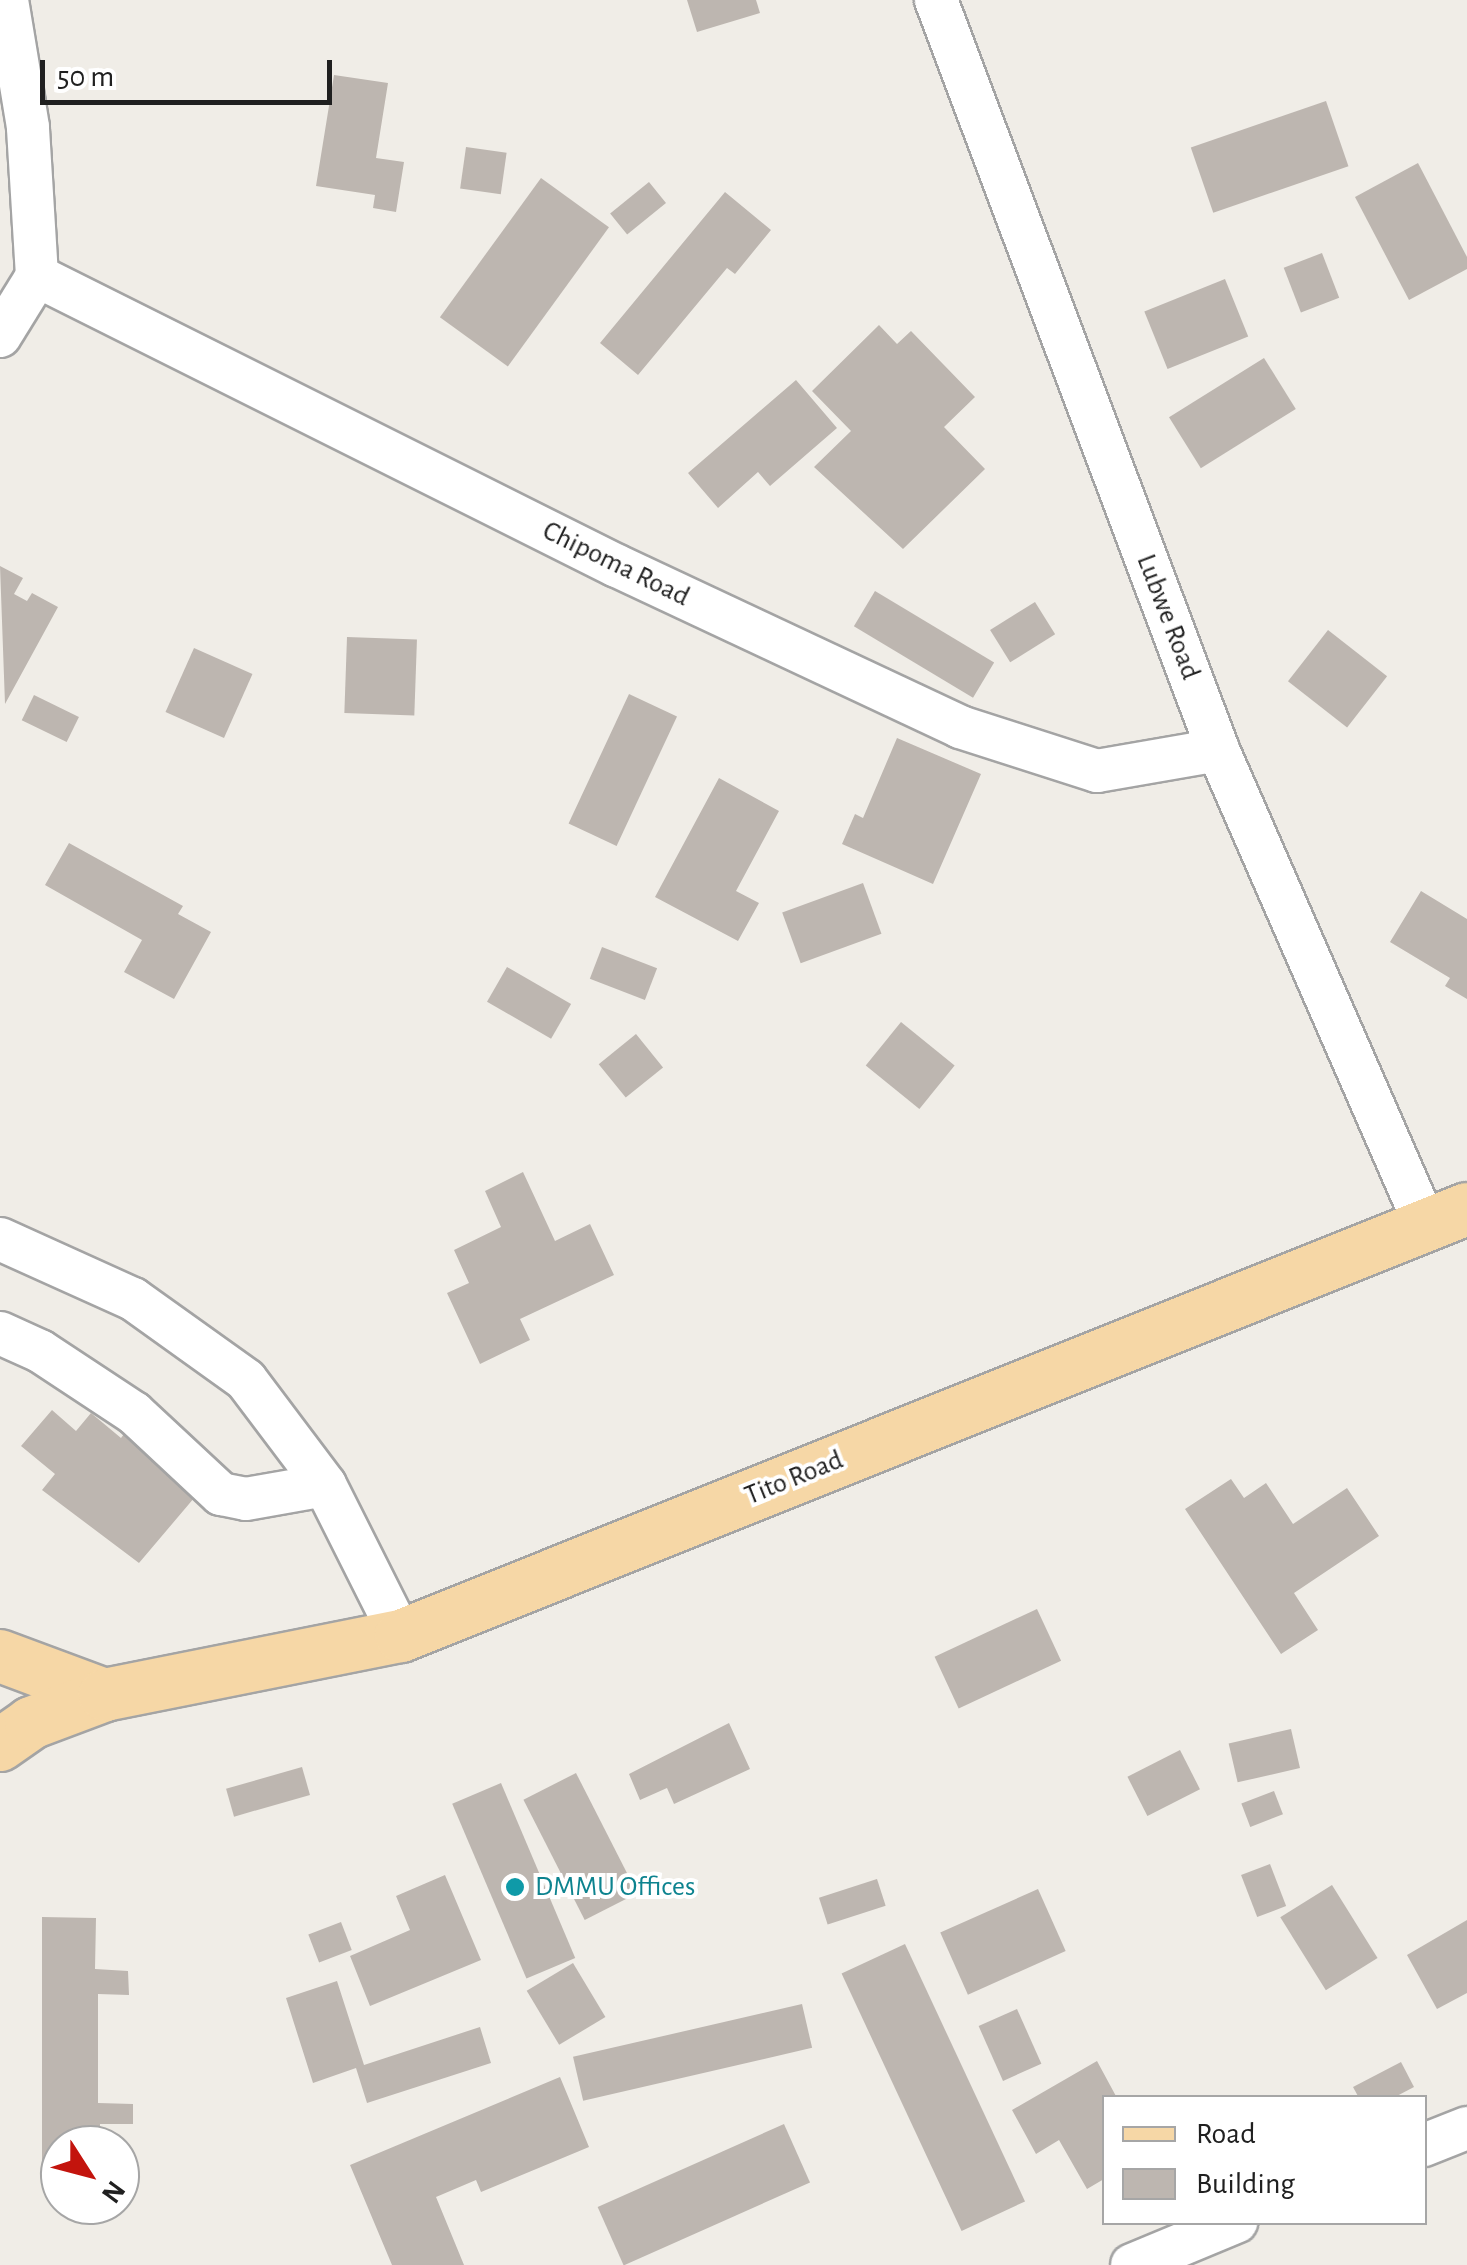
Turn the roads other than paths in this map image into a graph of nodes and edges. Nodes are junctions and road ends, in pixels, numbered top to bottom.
1 (7, 0) edge
2 (936, 0) edge
3 (37, 276) junction
4 (0, 336) edge
5 (1218, 750) junction
6 (1446, 1216) edge
7 (0, 1238) edge
8 (0, 1334) edge
9 (325, 1485) junction
10 (400, 1636) junction
11 (0, 1656) edge
12 (105, 1696) junction
13 (0, 1745) edge
14 (1467, 2128) edge
15 (1427, 2144) edge
16 (1229, 2225) edge
17 (1132, 2265) edge

1 - 3 street
2 - 5 street, Lubwe Road
3 - 4 street
3 - 5 street, Chipoma Road
5 - 6 street, Lubwe Road
6 - 10 main road, Tito Road
7 - 9 street
8 - 9 street
9 - 10 street
10 - 12 main road, Tito Road
11 - 12 main road
12 - 13 main road, Tito Road
14 - 15 street
16 - 17 street

